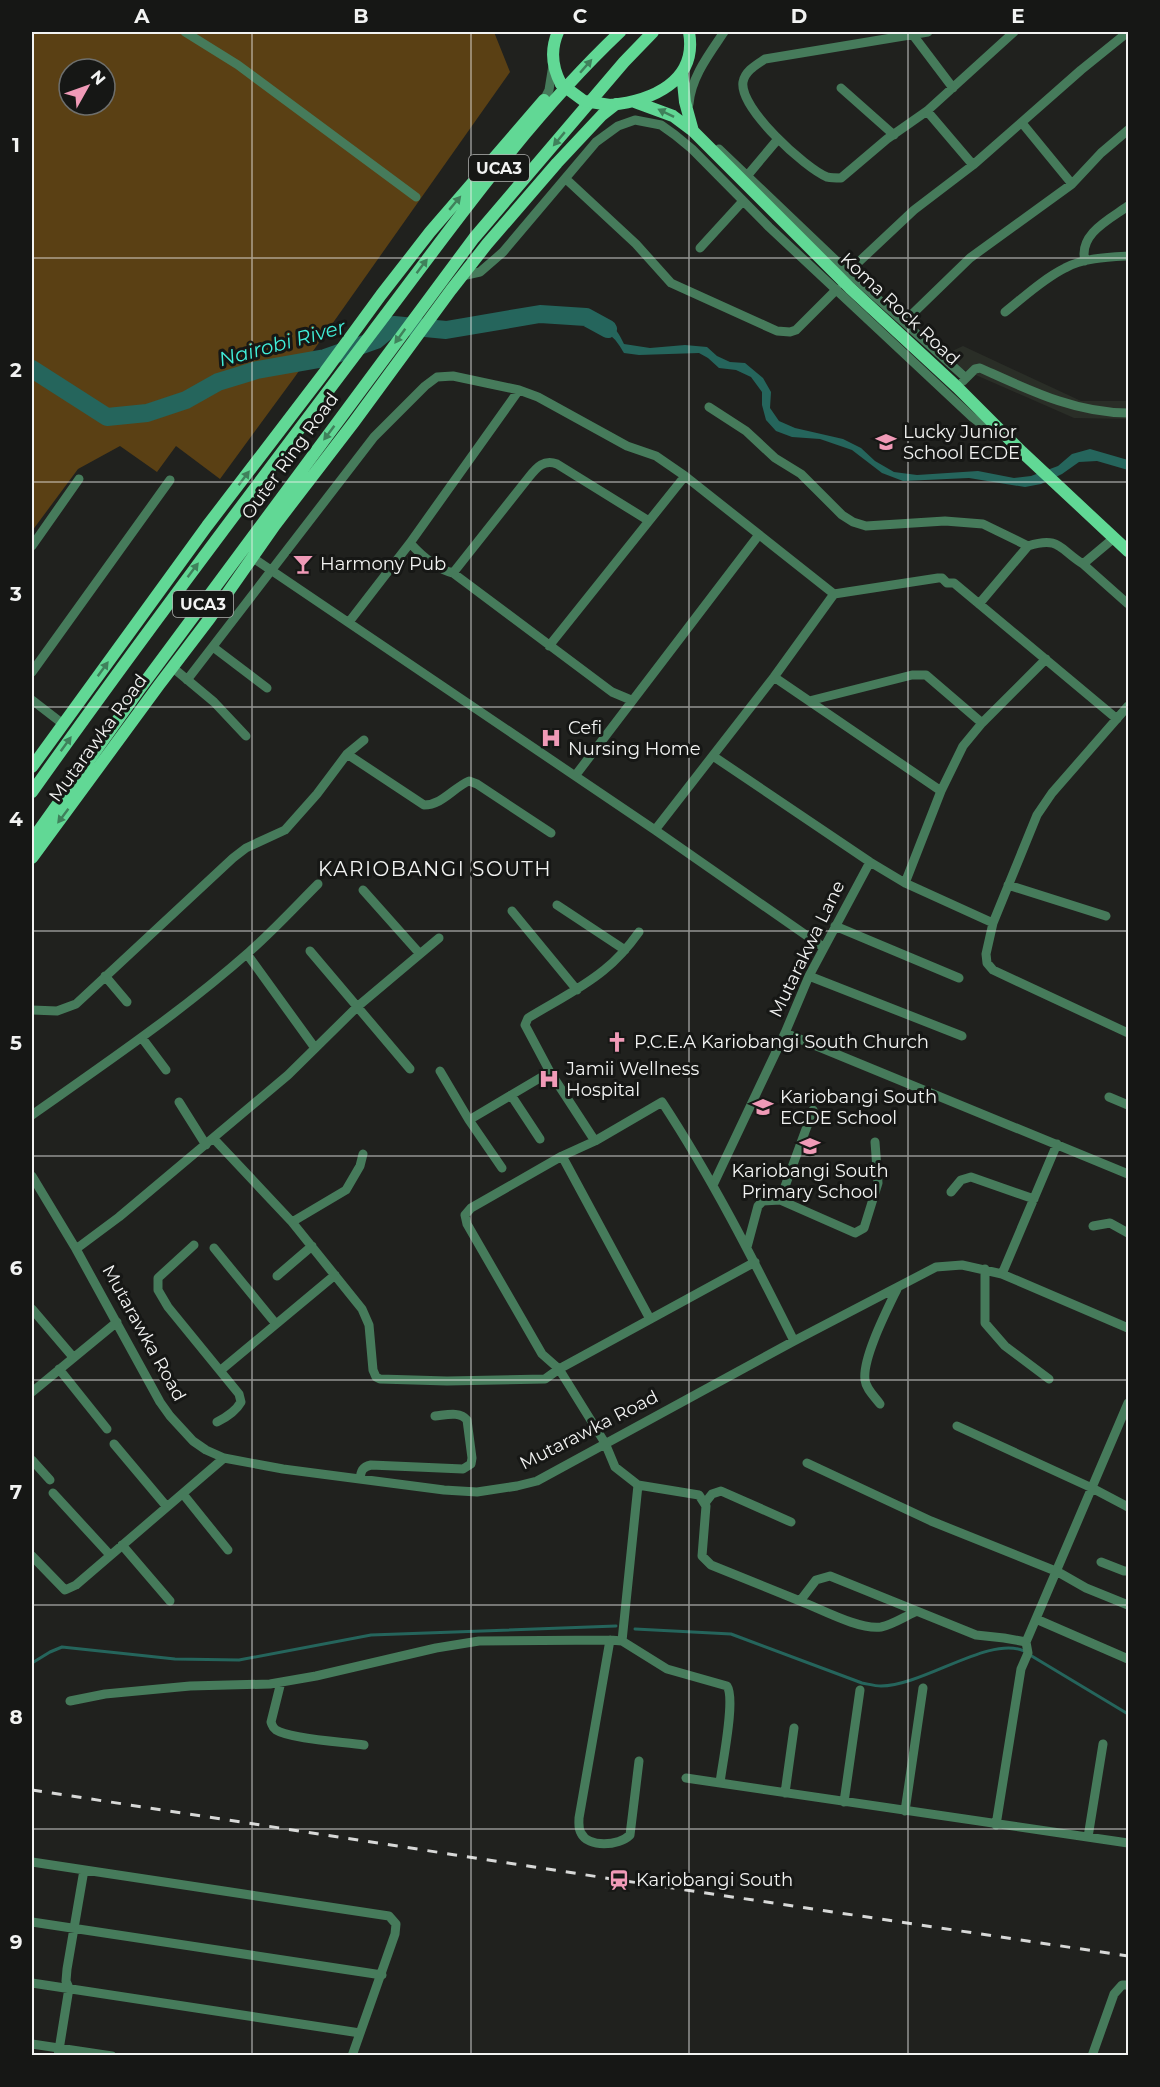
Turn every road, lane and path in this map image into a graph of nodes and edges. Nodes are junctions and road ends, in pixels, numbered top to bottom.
1 (185, 32) edge
2 (549, 32) edge
3 (558, 32) edge
4 (620, 32) edge
5 (653, 32) edge
6 (689, 32) edge
7 (724, 32) edge
8 (928, 32) edge
9 (1014, 32) edge
10 (1128, 32) edge
11 (913, 35) junction
12 (553, 60) junction
13 (682, 72) junction
14 (841, 88) dead end
15 (952, 88) junction
16 (543, 100) joint
17 (635, 102) junction
18 (613, 105) junction
19 (927, 111) junction
20 (1022, 123) junction
21 (1128, 130) edge
22 (693, 131) junction
23 (894, 135) junction
24 (778, 139) junction
25 (973, 165) junction
26 (747, 176) junction
27 (566, 179) junction
28 (1072, 184) junction
29 (416, 197) dead end
30 (744, 201) junction
31 (1128, 206) edge
32 (700, 249) dead end
33 (1128, 256) edge
34 (1085, 261) junction
35 (848, 272) junction
36 (462, 276) junction
37 (837, 289) junction
38 (1005, 312) dead end
39 (904, 322) junction
40 (961, 382) junction
41 (379, 389) junction
42 (519, 390) junction
43 (710, 407) dead end
44 (348, 408) junction
45 (1128, 413) edge
46 (994, 425) junction
47 (685, 476) junction
48 (79, 479) dead end
49 (170, 480) dead end
50 (227, 500) junction
51 (239, 507) junction
52 (649, 521) junction
53 (758, 536) junction
54 (1114, 538) junction
55 (410, 543) junction
56 (32, 546) edge
57 (1028, 546) junction
58 (1128, 551) edge
59 (253, 558) junction
60 (1083, 564) junction
61 (271, 569) junction
62 (453, 573) junction
63 (834, 594) junction
64 (979, 604) junction
65 (1128, 604) edge
66 (190, 622) junction
67 (349, 622) junction
68 (549, 646) junction
69 (213, 647) junction
70 (1046, 659) junction
71 (172, 667) junction
72 (32, 672) edge
73 (774, 677) junction
74 (187, 680) junction
75 (267, 688) dead end
76 (32, 700) edge
77 (631, 700) junction
78 (809, 701) junction
79 (1128, 706) edge
80 (1117, 719) junction
81 (982, 723) junction
82 (63, 724) junction
83 (246, 736) dead end
84 (364, 740) dead end
85 (347, 754) junction
86 (713, 756) junction
87 (32, 767) edge
88 (575, 776) junction
89 (941, 791) junction
90 (32, 792) edge
91 (656, 830) junction
92 (551, 833) dead end
93 (32, 840) edge
94 (32, 858) edge
95 (870, 862) junction
96 (905, 883) junction
97 (318, 884) dead end
98 (1008, 885) junction
99 (363, 890) dead end
100 (557, 905) dead end
101 (512, 911) dead end
102 (1106, 916) dead end
103 (993, 923) junction
104 (835, 926) junction
105 (639, 932) dead end
106 (439, 938) dead end
107 (823, 947) junction
108 (625, 950) junction
109 (310, 951) dead end
110 (247, 954) junction
111 (420, 954) junction
112 (105, 976) junction
113 (809, 976) junction
114 (960, 978) dead end
115 (577, 990) junction
116 (127, 1002) dead end
117 (357, 1007) junction
118 (32, 1010) edge
119 (784, 1033) junction
120 (1128, 1034) edge
121 (962, 1036) dead end
122 (142, 1038) junction
123 (315, 1048) junction
124 (166, 1070) dead end
125 (410, 1070) dead end
126 (440, 1071) dead end
127 (550, 1072) junction
128 (511, 1095) junction
129 (1109, 1097) dead end
130 (179, 1102) dead end
131 (1128, 1105) edge
132 (813, 1110) dead end
133 (32, 1115) edge
134 (469, 1120) junction
135 (540, 1139) dead end
136 (595, 1141) junction
137 (210, 1142) junction
138 (875, 1142) dead end
139 (1057, 1144) junction
140 (363, 1154) dead end
141 (562, 1156) junction
142 (502, 1168) dead end
143 (1128, 1174) edge
144 (32, 1176) edge
145 (713, 1185) junction
146 (951, 1192) dead end
147 (1034, 1199) junction
148 (780, 1200) junction
149 (292, 1222) junction
150 (1093, 1226) dead end
151 (1128, 1233) edge
152 (194, 1245) dead end
153 (312, 1246) junction
154 (747, 1247) junction
155 (214, 1248) dead end
156 (76, 1250) junction
157 (755, 1262) junction
158 (985, 1269) junction
159 (1002, 1274) junction
160 (335, 1275) junction
161 (277, 1276) dead end
162 (898, 1287) junction
163 (32, 1309) edge
164 (650, 1319) junction
165 (117, 1322) junction
166 (276, 1324) junction
167 (1128, 1328) edge
168 (794, 1341) junction
169 (73, 1357) junction
170 (59, 1369) junction
171 (558, 1369) junction
172 (221, 1370) junction
173 (1048, 1378) dead end
174 (32, 1392) edge
175 (1128, 1403) edge
176 (880, 1404) dead end
177 (435, 1416) dead end
178 (217, 1422) dead end
179 (957, 1426) dead end
180 (107, 1430) dead end
181 (605, 1443) junction
182 (114, 1444) dead end
183 (224, 1458) junction
184 (32, 1460) edge
185 (807, 1463) dead end
186 (360, 1479) junction
187 (50, 1480) dead end
188 (638, 1485) junction
189 (1092, 1488) junction
190 (53, 1493) dead end
191 (183, 1494) junction
192 (705, 1503) junction
193 (167, 1507) junction
194 (1128, 1507) edge
195 (791, 1522) dead end
196 (122, 1545) junction
197 (228, 1550) dead end
198 (110, 1555) junction
199 (32, 1556) edge
200 (1101, 1562) dead end
201 (1128, 1571) edge
202 (1058, 1572) junction
203 (170, 1600) dead end
204 (800, 1601) junction
205 (1128, 1605) edge
206 (915, 1612) junction
207 (1036, 1619) junction
208 (610, 1640) junction
209 (622, 1641) junction
210 (1026, 1642) junction
211 (1128, 1659) edge
212 (281, 1682) junction
213 (923, 1688) dead end
214 (861, 1690) dead end
215 (70, 1701) dead end
216 (794, 1728) dead end
217 (1103, 1744) dead end
218 (363, 1745) dead end
219 (639, 1761) dead end
220 (686, 1778) dead end
221 (720, 1783) junction
222 (785, 1793) junction
223 (844, 1802) junction
224 (905, 1811) junction
225 (996, 1825) junction
226 (1088, 1838) junction
227 (1128, 1843) edge
228 (32, 1862) edge
229 (84, 1870) junction
230 (32, 1922) edge
231 (74, 1929) junction
232 (382, 1975) junction
233 (32, 1983) edge
234 (1128, 1985) edge
235 (69, 1988) junction
236 (360, 2033) junction
237 (32, 2044) edge
238 (59, 2052) edge
239 (112, 2055) edge
240 (352, 2055) edge
241 (1092, 2055) edge

1 - 29 street
2 - 12 main road
3 - 12 main road, Outer Ring Road
51 -> 4 main road, Outer Ring Road / UCA3
5 -> 44 main road, Outer Ring Road / UCA3
6 - 13 main road
7 - 26 street
8 - 11 street
9 - 15 street
10 - 20 street
11 - 15 street
11 - 24 street
12 - 16 street, Outer Ring Road
12 - 18 main road, bridge
13 - 17 main road
13 - 22 main road, Koma Rock Road
14 - 23 street
15 - 19 street
50 -> 16 main road, Outer Ring Road / UCA3
17 - 18 main road
22 -> 17 main road
18 - 36 main road, UCA3
19 - 23 street
19 - 25 street
20 - 25 street
20 - 28 street
21 - 28 street
22 - 40 main road, Koma Rock Road
23 - 24 street
24 - 26 street
25 - 35 street
26 - 35 street
27 - 30 street
27 - 36 street
27 - 37 street
28 - 39 street
30 - 32 street
30 - 37 street
31 - 34 street
33 - 34 street
34 - 38 street
35 - 39 street
36 - 41 main road, Outer Ring Road / UCA3
37 - 46 street
39 - 40 street
40 - 45 street
40 - 46 main road, Koma Rock Road
41 - 44 main road
41 - 59 main road, Outer Ring Road / UCA3
42 - 47 street
42 - 55 street
42 - 61 street
43 - 57 street
44 -> 66 main road, Outer Ring Road / UCA3
46 - 54 main road, Koma Rock Road
47 - 52 street
47 - 53 street
48 - 56 street
49 - 72 street
50 - 51 main road
82 -> 50 main road, Outer Ring Road / UCA3
90 -> 51 main road, Outer Ring Road / UCA3
52 - 62 street
52 - 68 street
53 - 63 street
53 - 77 street
54 - 58 main road, Koma Rock Road
54 - 60 street
55 - 62 street
55 - 67 street
57 - 60 street
57 - 64 street
59 - 61 street
59 - 71 main road, Outer Ring Road / UCA3
60 - 65 street
61 - 67 street
61 - 69 street
62 - 68 street
63 - 64 street
63 - 73 street
64 - 70 street
66 - 71 main road
66 - 93 main road, Outer Ring Road / UCA3
67 - 88 street
68 - 77 street
69 - 74 street
69 - 75 street
70 - 80 street
70 - 81 street
71 - 74 street
71 -> 94 main road, Mutarawka Road / UCA3
73 - 78 street
73 - 86 street
74 - 83 street
76 - 82 street
77 - 88 street
78 - 81 street
78 - 89 street
79 - 80 street
80 - 98 street
81 - 89 street
82 - 87 main road, Outer Ring Road / UCA3
84 - 85 street
85 - 92 street
85 - 112 street
86 - 91 street
86 - 95 street
88 - 91 street
89 - 96 street
91 - 107 street
95 - 96 street
95 - 104 street, Mutarakwa Lane
96 - 103 street
97 - 110 street
98 - 102 street
98 - 103 street
99 - 111 street
100 - 108 street
101 - 115 street
103 - 120 street
104 - 107 street, Mutarakwa Lane
104 - 114 street
105 - 108 street
106 - 111 street
107 - 113 street, Mutarakwa Lane
108 - 115 street
109 - 117 street
110 - 122 street
110 - 123 street
111 - 117 street
112 - 116 street
112 - 118 street
113 - 119 street, Mutarakwa Lane
113 - 121 street
115 - 127 street
117 - 123 street
117 - 125 street
119 - 139 street
119 - 145 street, Mutarakwa Lane
122 - 124 street
122 - 133 street
123 - 137 street
126 - 134 street
127 - 128 street
127 - 136 street
128 - 134 street
128 - 135 street
129 - 131 street
130 - 137 street
132 - 148 street
134 - 142 street
136 - 141 street
136 - 145 street
137 - 149 street
137 - 156 street
138 - 148 street
139 - 143 street
139 - 147 street
140 - 149 street
141 - 164 street
141 - 171 street
144 - 156 street, Mutarawka Road
145 - 154 street
146 - 147 street
147 - 159 street
148 - 154 street
149 - 153 street
150 - 151 street
152 - 172 street
153 - 160 street
153 - 161 street
154 - 157 street
155 - 166 street
156 - 165 street, Mutarawka Road
157 - 164 street
157 - 168 street
158 - 159 street, Mutarawka Road
158 - 162 street, Mutarawka Road
158 - 173 street
159 - 167 street, Mutarawka Road
160 - 166 street
160 - 171 street
162 - 168 street, Mutarawka Road
162 - 176 street
163 - 169 street
164 - 171 street
165 - 169 street
165 - 183 street, Mutarawka Road
166 - 172 street
168 - 181 street, Mutarawka Road
169 - 170 street
170 - 174 street
170 - 180 street
171 - 181 street
172 - 178 street
175 - 189 street
177 - 186 street
179 - 189 street
181 - 186 street, Mutarawka Road
181 - 188 street
182 - 193 street
183 - 186 street, Mutarawka Road
183 - 191 street
184 - 187 street
185 - 202 street
188 - 192 street
188 - 209 street
189 - 194 street
189 - 202 street
190 - 198 street
191 - 193 street
191 - 197 street
192 - 195 street
192 - 204 street
193 - 196 street
196 - 198 street
196 - 203 street
198 - 199 street
200 - 201 street
202 - 205 street
202 - 207 street
204 - 206 street
204 - 206 street
206 - 210 street
207 - 210 street
207 - 211 street
208 - 209 street
208 - 212 street
208 - 219 street
209 - 221 street
210 - 225 street
212 - 215 street
212 - 218 street
213 - 224 street
214 - 223 street
216 - 222 street
217 - 226 street
220 - 221 street
221 - 222 street
222 - 223 street
223 - 224 street
224 - 225 street
225 - 226 street
226 - 227 street
228 - 229 street
229 - 231 street
229 - 232 street
230 - 231 street
231 - 232 street
231 - 235 street
232 - 236 street
233 - 235 street
234 - 241 street
235 - 236 street
235 - 238 street
236 - 240 street
237 - 238 street
238 - 239 street

